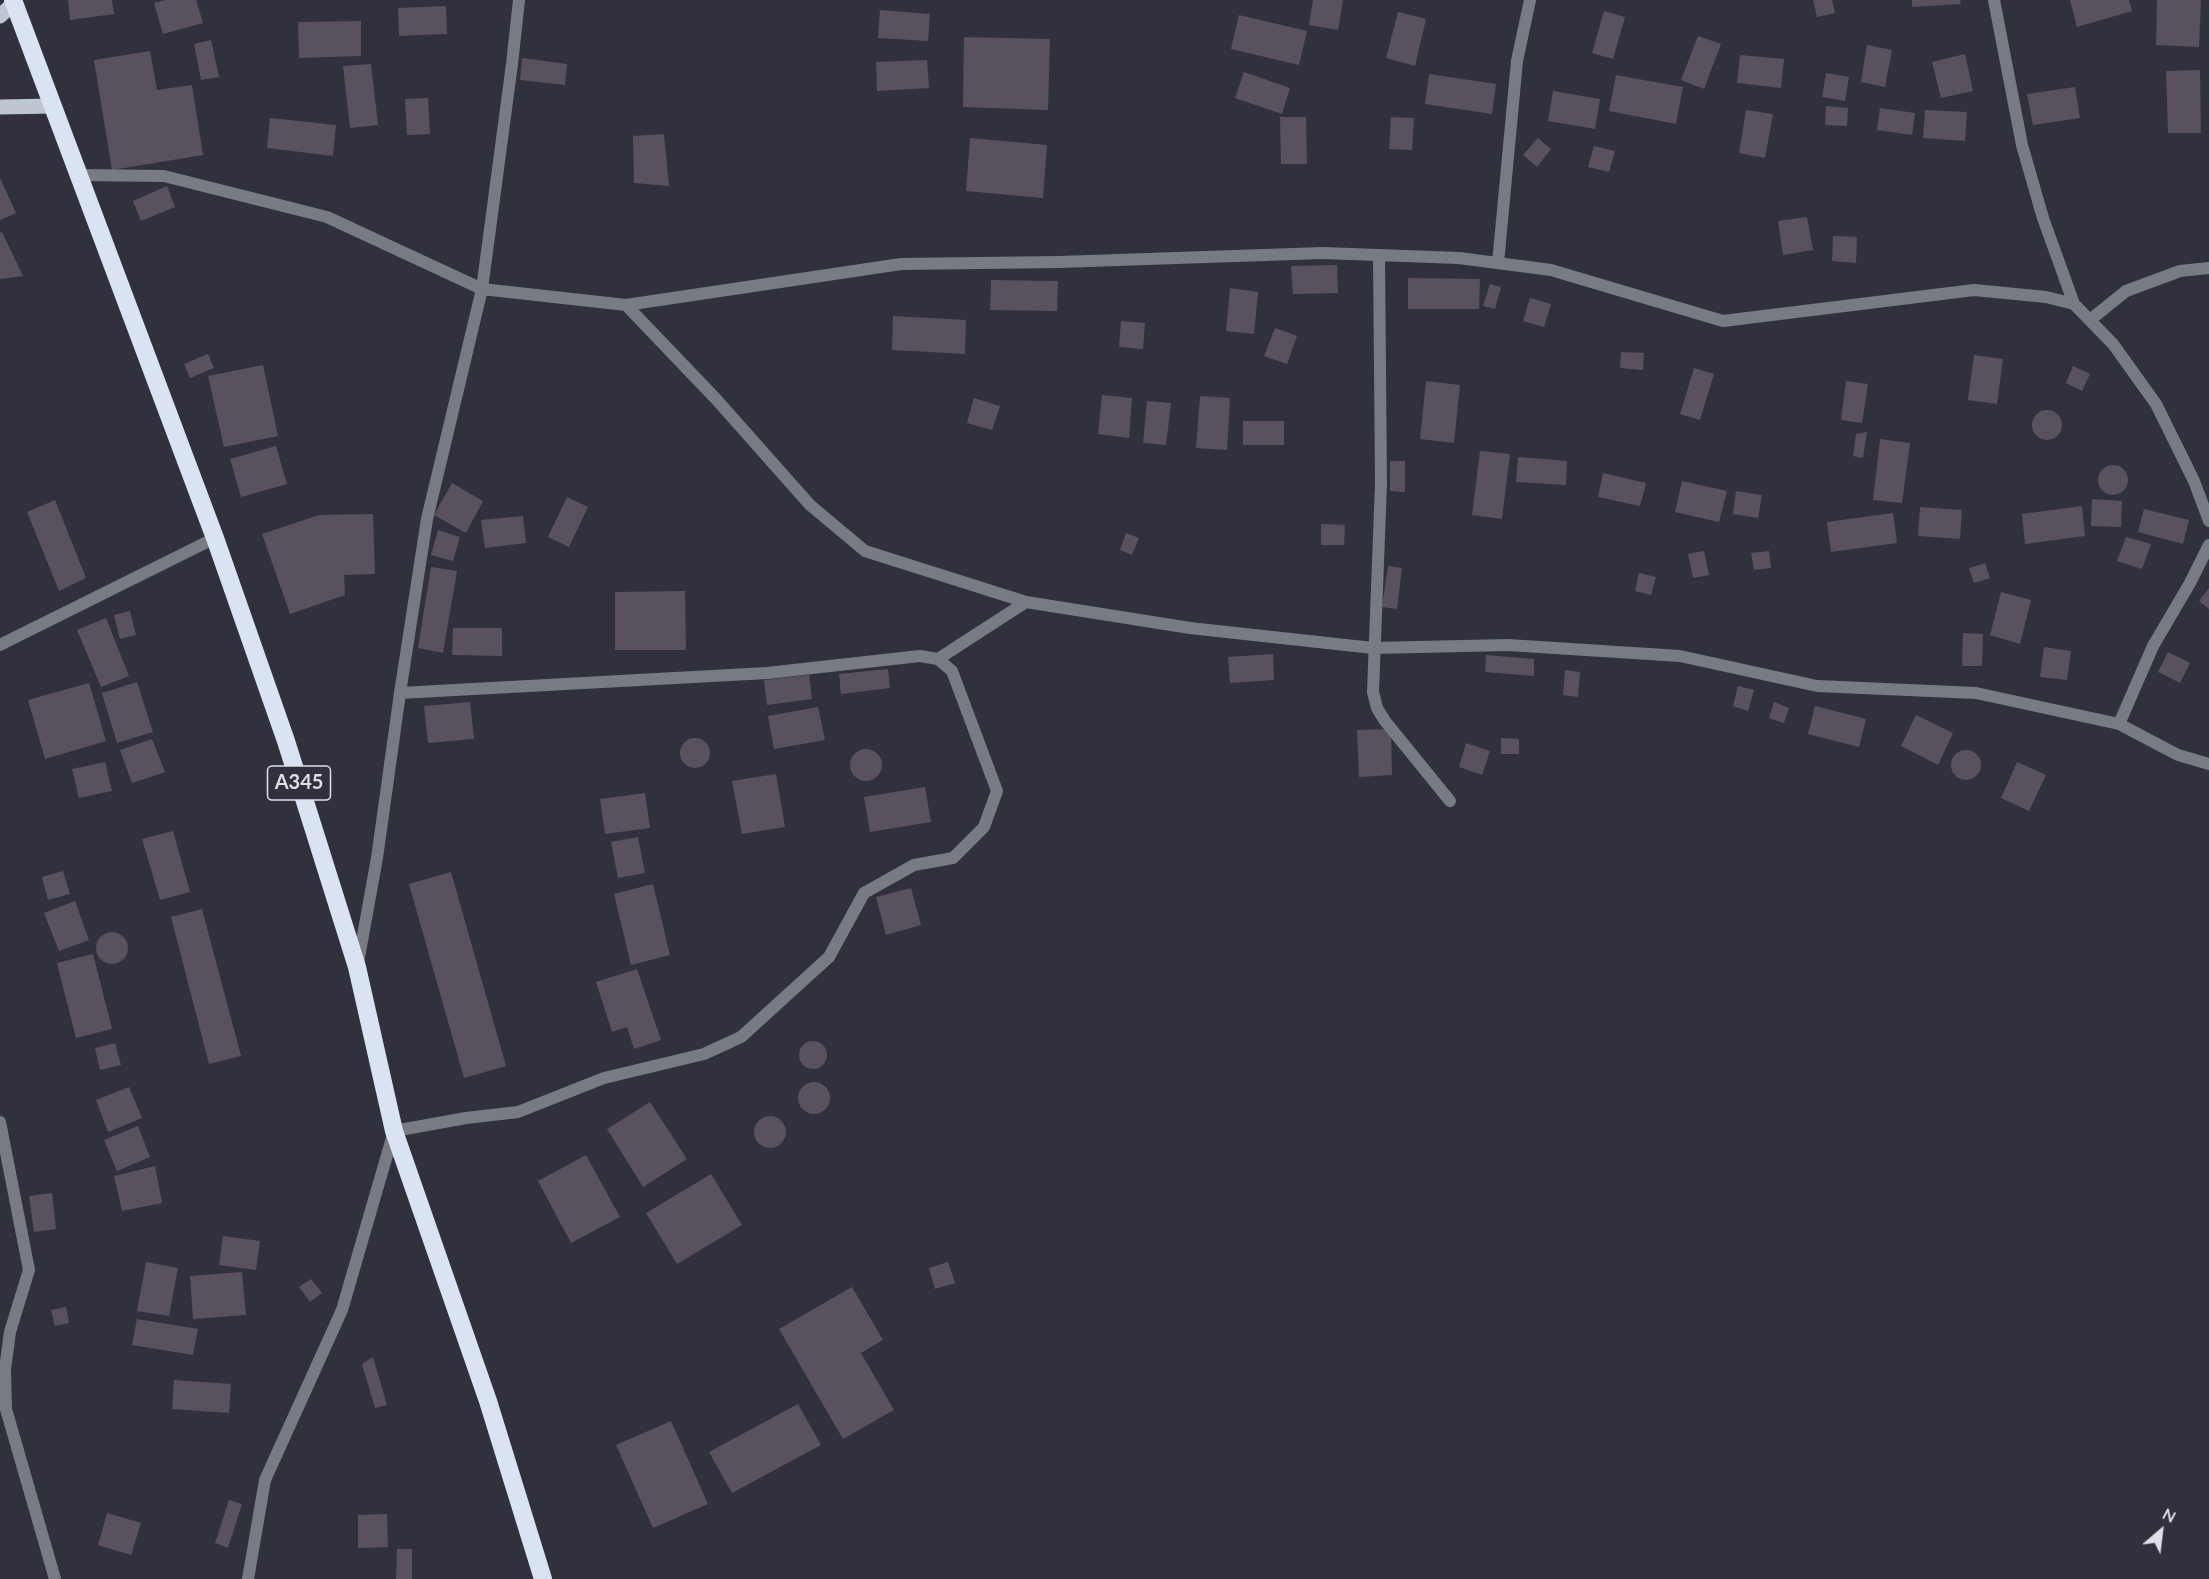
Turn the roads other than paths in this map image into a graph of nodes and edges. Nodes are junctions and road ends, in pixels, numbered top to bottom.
1 (519, 0) edge
2 (1530, 0) edge
3 (1994, 0) edge
4 (14, 2) edge
5 (0, 16) edge
6 (53, 106) junction
7 (0, 107) edge
8 (80, 175) junction
9 (1379, 255) junction
10 (1498, 263) junction
11 (2209, 268) edge
12 (482, 289) junction
13 (2074, 304) junction
14 (626, 305) junction
15 (2090, 320) junction
16 (2194, 481) junction
17 (2209, 497) edge
18 (2209, 521) edge
19 (215, 538) junction
20 (2209, 545) edge
21 (1026, 602) junction
22 (0, 645) edge
23 (1373, 648) junction
24 (938, 659) junction
25 (400, 693) junction
26 (2119, 724) junction
27 (2209, 764) edge
28 (1450, 801) dead end
29 (357, 967) junction
30 (0, 1122) edge
31 (394, 1131) junction
32 (54, 1579) edge
33 (248, 1579) edge
34 (543, 1579) edge

1 - 12 street
2 - 10 street
3 - 13 street
4 - 5 main road
4 - 6 highway, A345
6 - 7 main road
6 - 8 highway, A345
8 - 12 street
8 - 19 highway, A345
9 - 10 street
9 - 14 street
9 - 23 street
10 - 13 street
11 - 15 street
12 - 14 street
12 - 25 street
13 - 15 street
14 - 21 street
15 - 16 street
16 - 17 street
16 - 18 street
19 - 22 street
19 - 29 highway, A345
20 - 26 street
21 - 23 street
21 - 24 street
23 - 26 street
23 - 28 street
24 - 25 street
24 - 31 street
25 - 29 street
26 - 27 street
29 - 31 highway, A345
30 - 32 street
31 - 33 street
31 - 34 highway, A345

